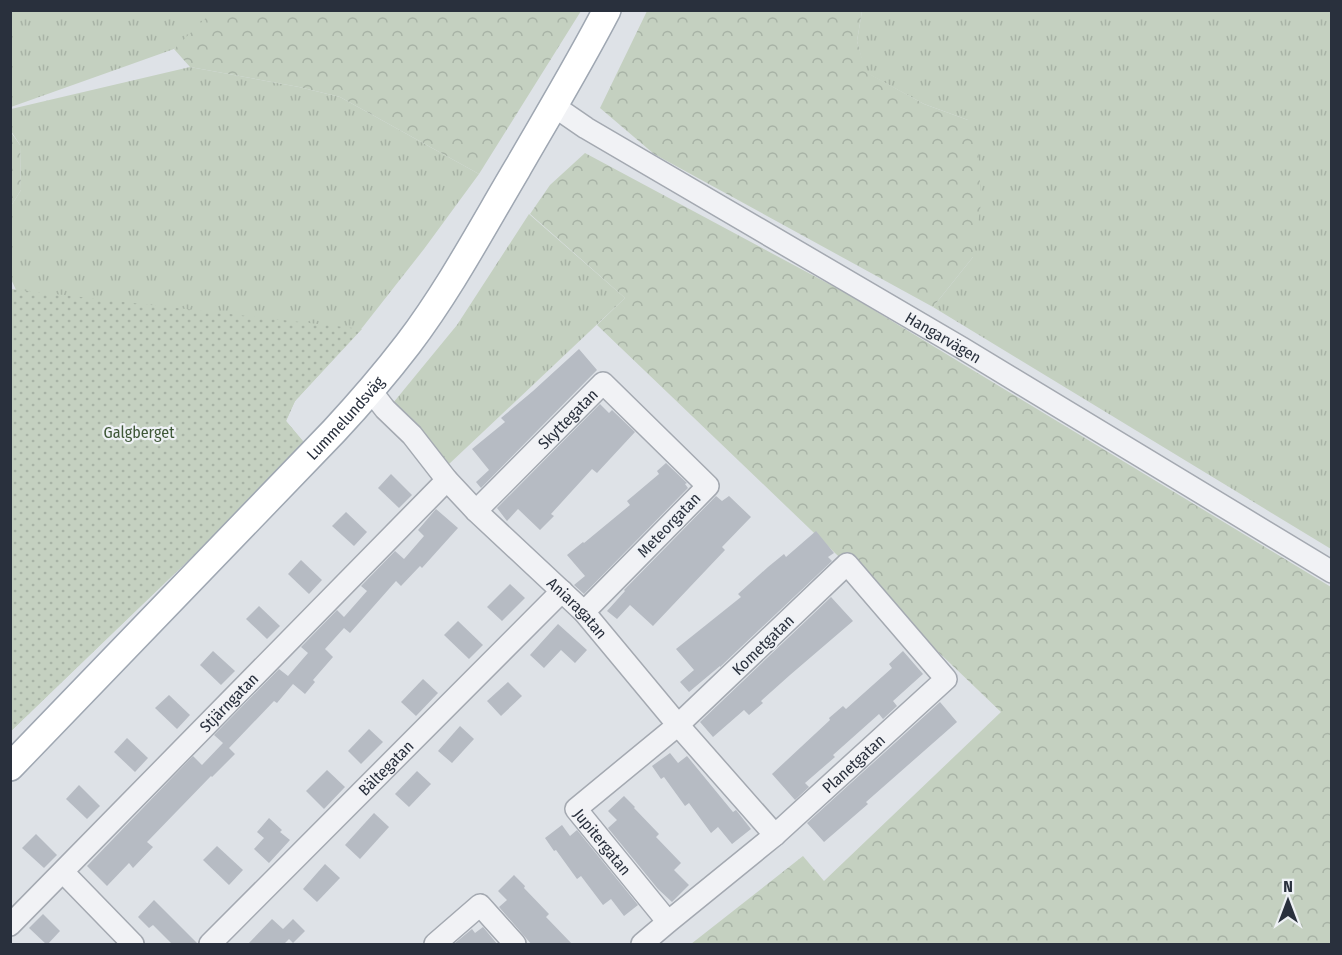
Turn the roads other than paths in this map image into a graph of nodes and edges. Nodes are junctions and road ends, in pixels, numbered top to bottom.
1 (607, 10) edge
2 (554, 106) junction
3 (371, 391) junction
4 (661, 439) joint
5 (447, 480) junction
6 (476, 511) junction
7 (847, 564) joint
8 (1332, 572) edge
9 (562, 591) junction
10 (584, 612) junction
11 (678, 725) junction
12 (10, 767) edge
13 (776, 835) junction
14 (63, 872) junction
15 (668, 922) junction
16 (10, 926) edge
17 (133, 945) edge
18 (210, 945) edge
19 (435, 945) edge
20 (515, 945) edge
21 (642, 945) edge

1 - 2 main road, Lummelundsväg
2 - 3 main road, Lummelundsväg
2 - 8 street, Hangarvägen
3 - 5 street, Aniaragatan
3 - 12 main road, Lummelundsväg
4 - 6 street, Skyttegatan
4 - 10 street, Meteorgatan
5 - 6 street, Aniaragatan
5 - 14 street, Stjärngatan
6 - 9 street, Aniaragatan
7 - 11 street, Kometgatan
7 - 13 street, Planetgatan
9 - 10 street, Aniaragatan
9 - 18 street, Bältegatan
10 - 11 street, Aniaragatan
11 - 13 street, Aniaragatan
11 - 15 street, Jupitergatan
13 - 15 street, Planetgatan
14 - 16 street, Stjärngatan
14 - 17 street
15 - 21 street, Planetgatan
19 - 20 street

